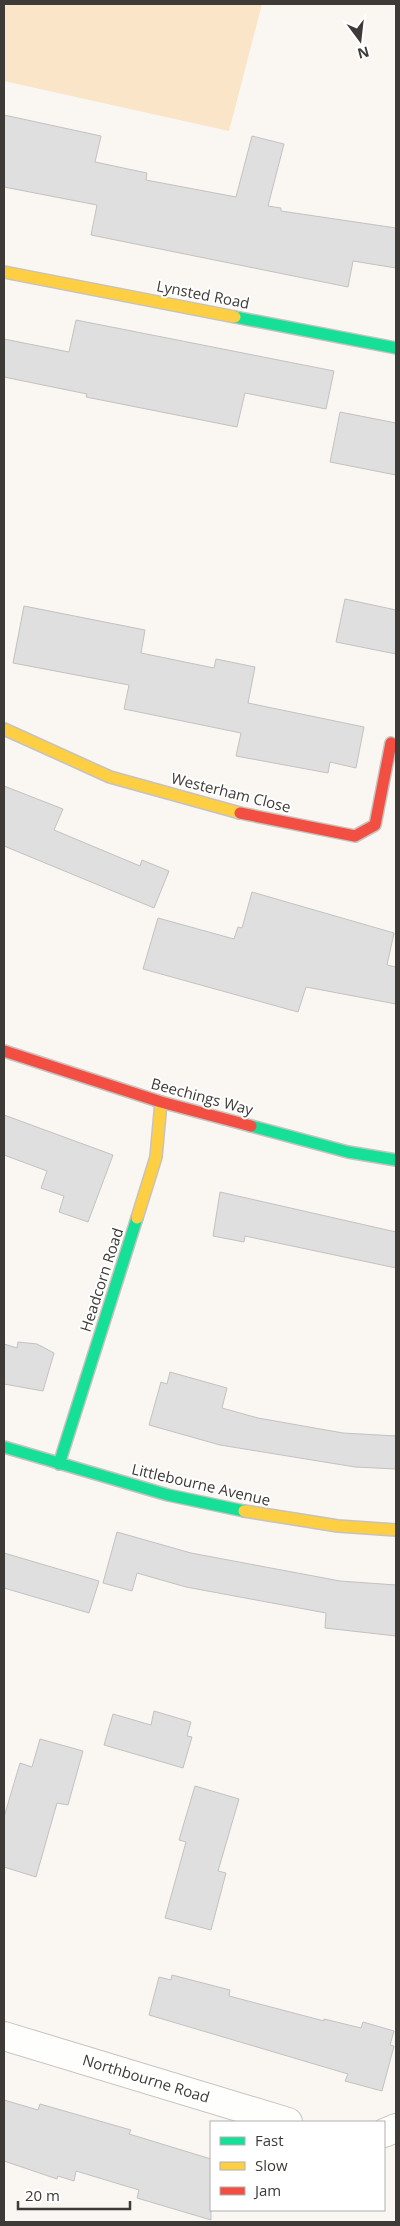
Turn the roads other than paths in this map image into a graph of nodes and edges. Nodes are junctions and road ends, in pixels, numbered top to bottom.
1 (4, 272) edge
2 (396, 348) edge
3 (4, 729) edge
4 (391, 743) dead end
5 (4, 1051) edge
6 (160, 1102) junction
7 (396, 1160) edge
8 (4, 1447) edge
9 (59, 1464) junction
10 (396, 1530) edge
11 (4, 2036) edge
12 (285, 2121) edge

1 - 2 street, Lynsted Road
3 - 4 street, Westerham Close
5 - 6 street, Beechings Way
6 - 7 street, Beechings Way
6 - 9 street, Headcorn Road
8 - 9 street, Littlebourne Avenue
9 - 10 street, Littlebourne Avenue
11 - 12 street, Northbourne Road

